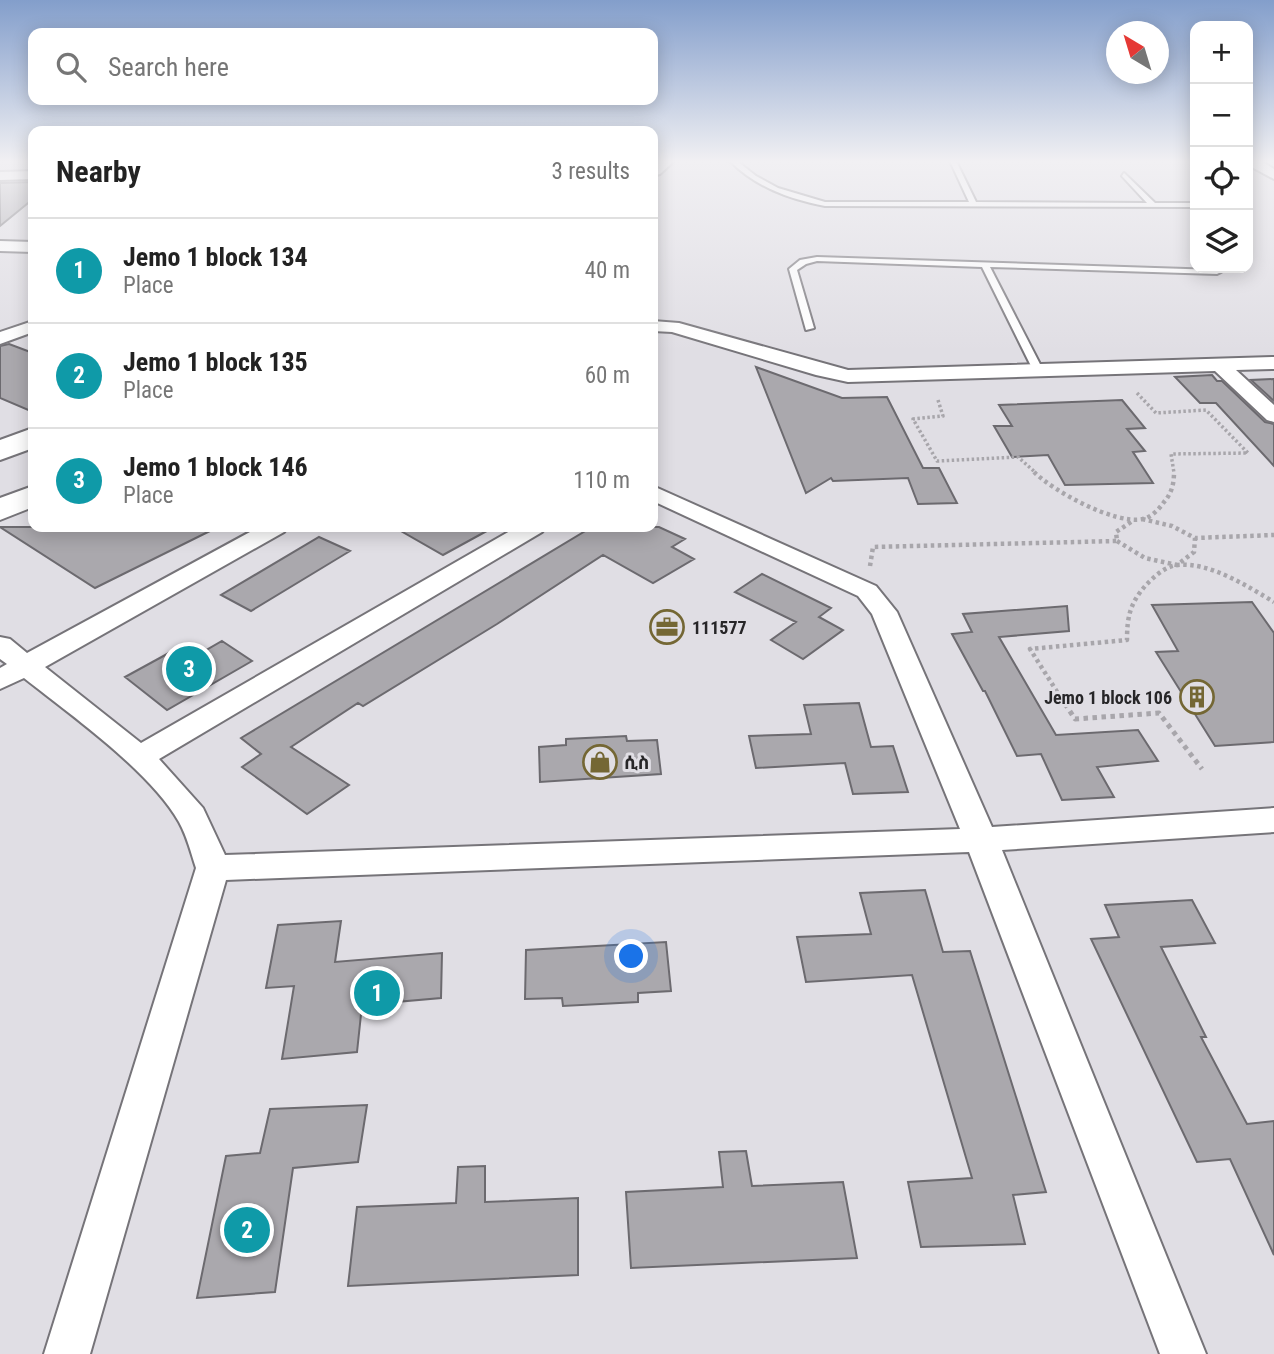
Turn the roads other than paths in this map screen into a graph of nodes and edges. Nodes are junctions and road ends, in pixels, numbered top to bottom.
1 (0, 246) edge
2 (28, 247) edge
3 (986, 267) junction
4 (1190, 271) edge
5 (658, 326) edge
6 (28, 328) edge
7 (809, 328) dead end
8 (0, 338) edge
9 (1274, 363) edge
10 (1221, 366) junction
11 (1038, 370) junction
12 (1274, 416) edge
13 (28, 439) edge
14 (0, 451) edge
15 (658, 495) edge
16 (28, 497) edge
17 (0, 510) edge
18 (266, 532) edge
19 (525, 532) edge
20 (8, 664) edge
21 (138, 758) junction
22 (1274, 820) edge
23 (981, 840) junction
24 (213, 868) junction
25 (67, 1354) edge
26 (1183, 1354) edge

1 - 2 street
3 - 4 lane
3 - 7 lane
3 - 11 lane
5 - 11 street
6 - 8 street
9 - 10 street
10 - 11 street
10 - 12 street
13 - 14 main road
15 - 23 street
16 - 17 main road
18 - 20 street
19 - 21 street
20 - 21 street
21 - 24 street
22 - 23 street
23 - 24 street
23 - 26 street
24 - 25 street

